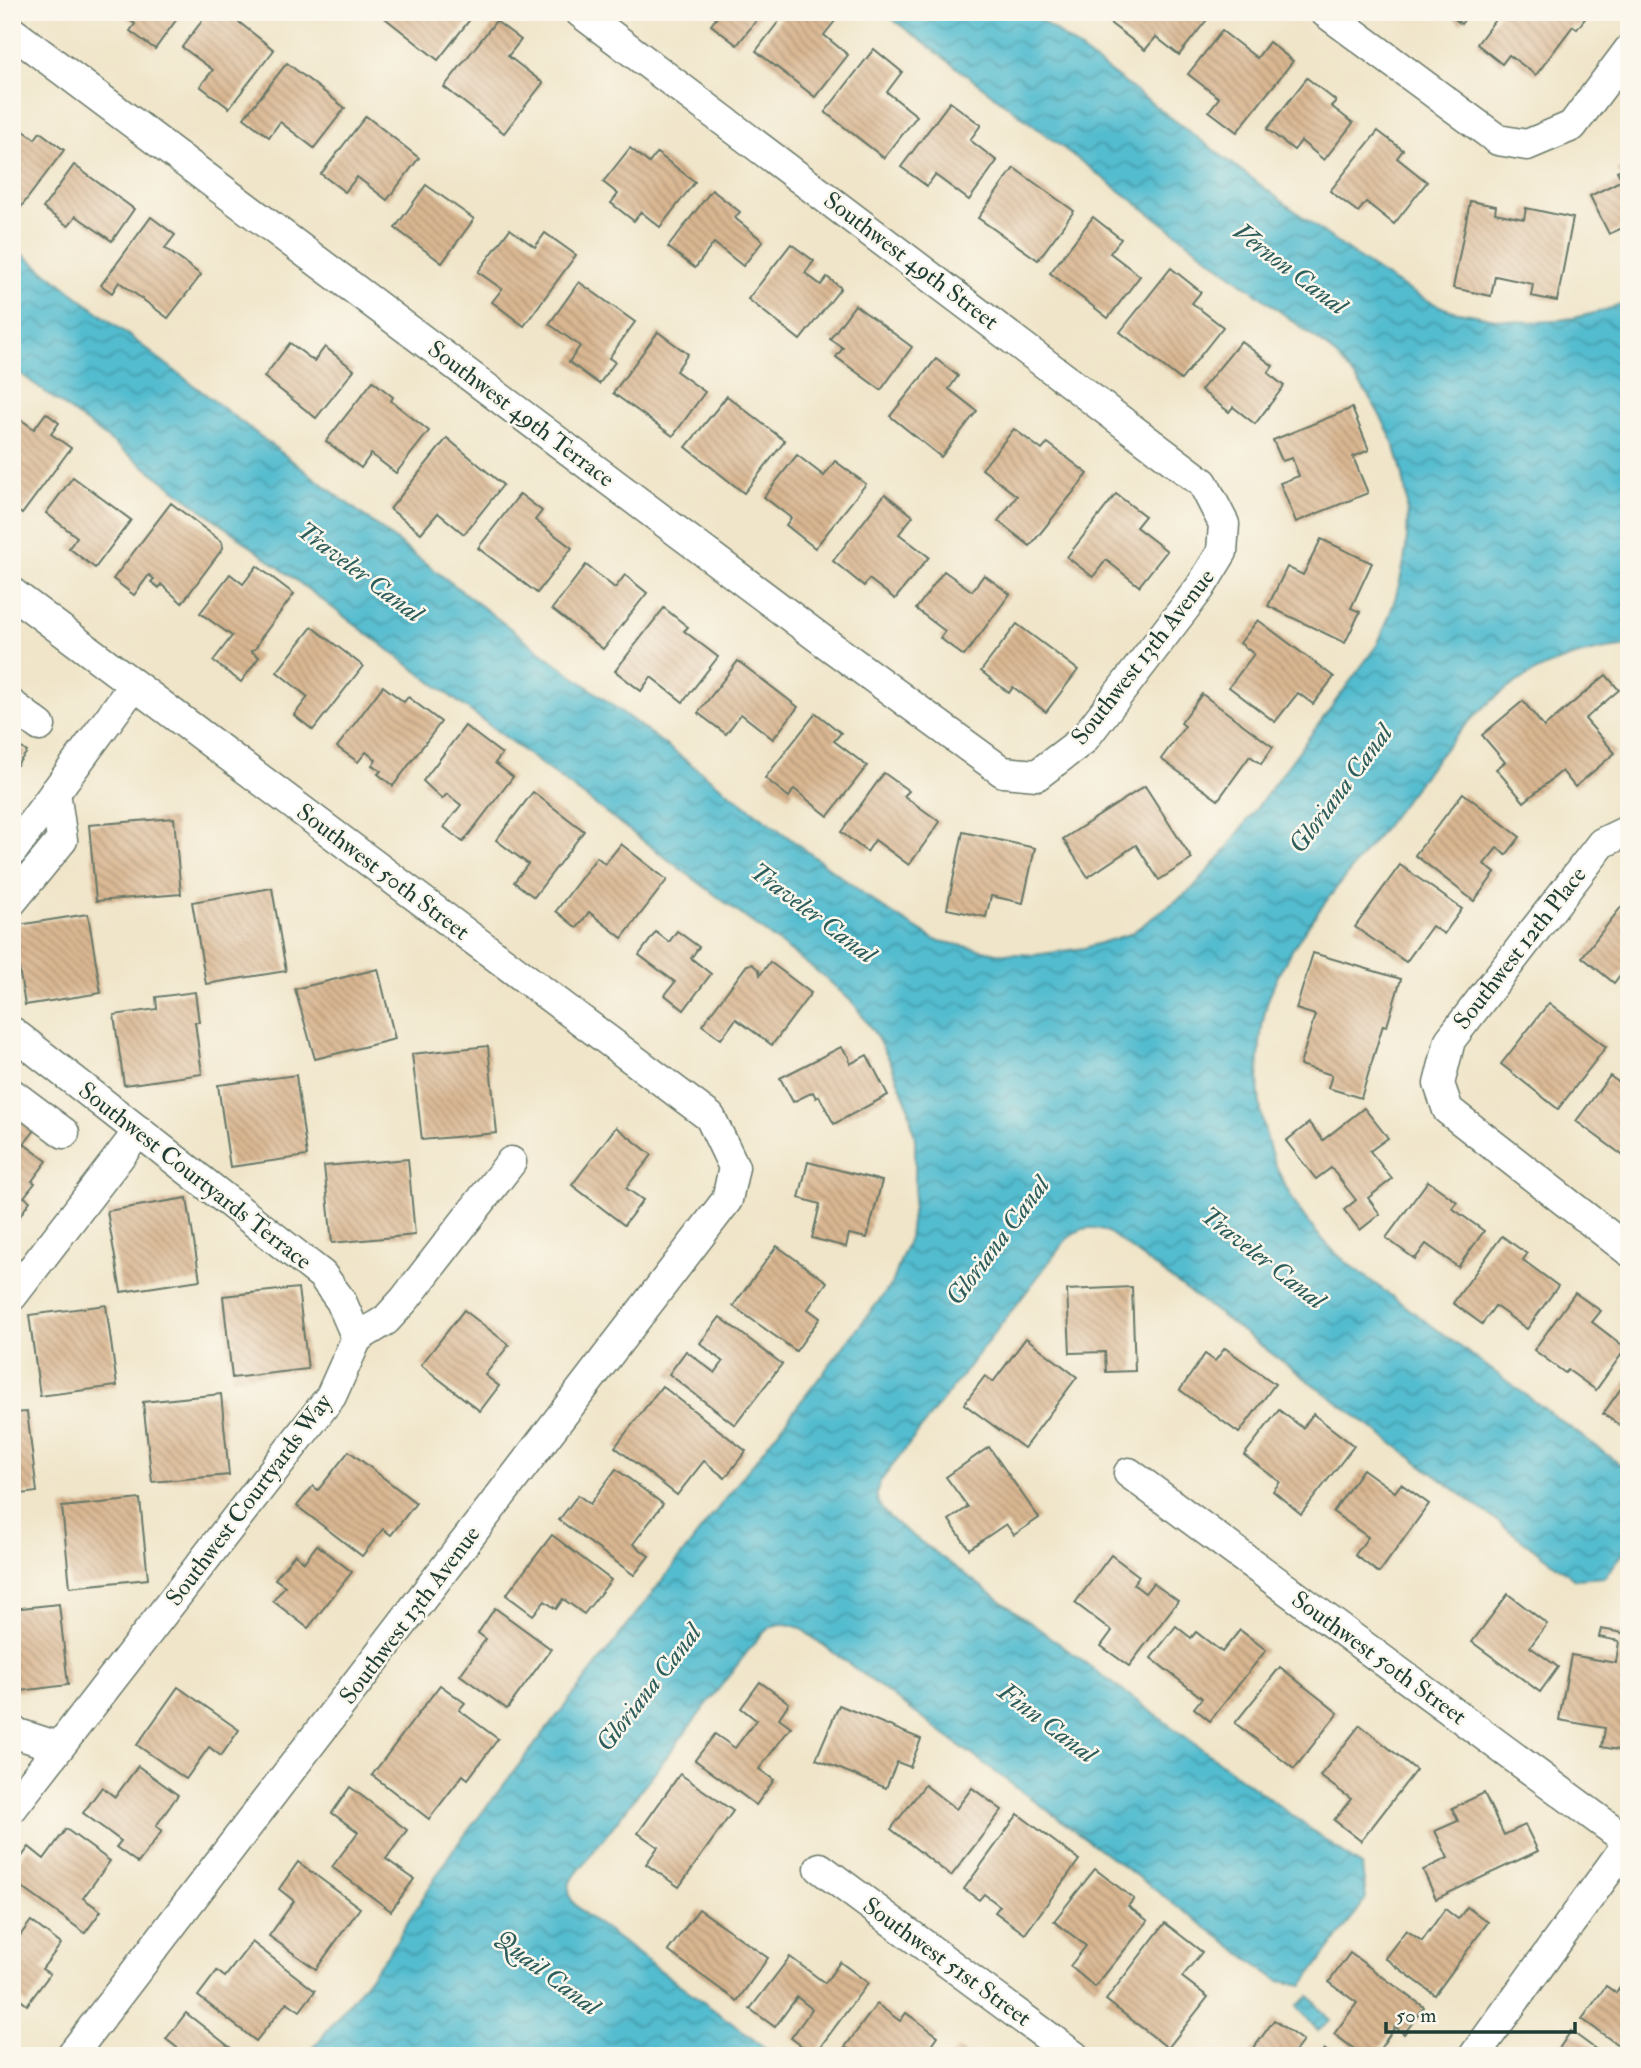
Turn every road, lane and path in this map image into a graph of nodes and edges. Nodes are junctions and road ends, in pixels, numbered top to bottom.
1 (580, 12) edge
2 (1325, 12) edge
3 (12, 32) edge
4 (1629, 50) edge
5 (1224, 524) joint
6 (12, 593) edge
7 (134, 685) junction
8 (12, 705) edge
9 (40, 726) dead end
10 (1037, 775) joint
11 (55, 792) junction
12 (1627, 830) edge
13 (12, 850) edge
14 (12, 901) edge
15 (12, 1032) edge
16 (12, 1094) edge
17 (139, 1131) junction
18 (64, 1133) dead end
19 (511, 1162) dead end
20 (734, 1167) joint
21 (1629, 1251) edge
22 (12, 1296) edge
23 (357, 1338) junction
24 (1129, 1474) dead end
25 (12, 1732) edge
26 (58, 1746) junction
27 (12, 1808) edge
28 (1629, 1842) edge
29 (820, 1868) dead end
30 (71, 2056) edge
31 (1074, 2056) edge
32 (1474, 2056) edge

1 - 5 street, Southwest 49th Street
2 - 4 street
3 - 10 street, Southwest 49th Terrace
5 - 10 street, Southwest 13th Avenue
6 - 7 street, Southwest 50th Street
7 - 11 street
7 - 20 street, Southwest 50th Street
8 - 9 street
11 - 13 street
11 - 14 street
12 - 21 street, Southwest 12th Place
15 - 17 street, Southwest Courtyards Terrace
16 - 18 street
17 - 22 street
17 - 23 street, Southwest Courtyards Terrace
19 - 23 street
20 - 30 street, Southwest 13th Avenue
23 - 26 street, Southwest Courtyards Way
24 - 28 street, Southwest 50th Street
25 - 26 street
26 - 27 street, Southwest Courtyards Way
28 - 32 street
29 - 31 street, Southwest 51st Street

